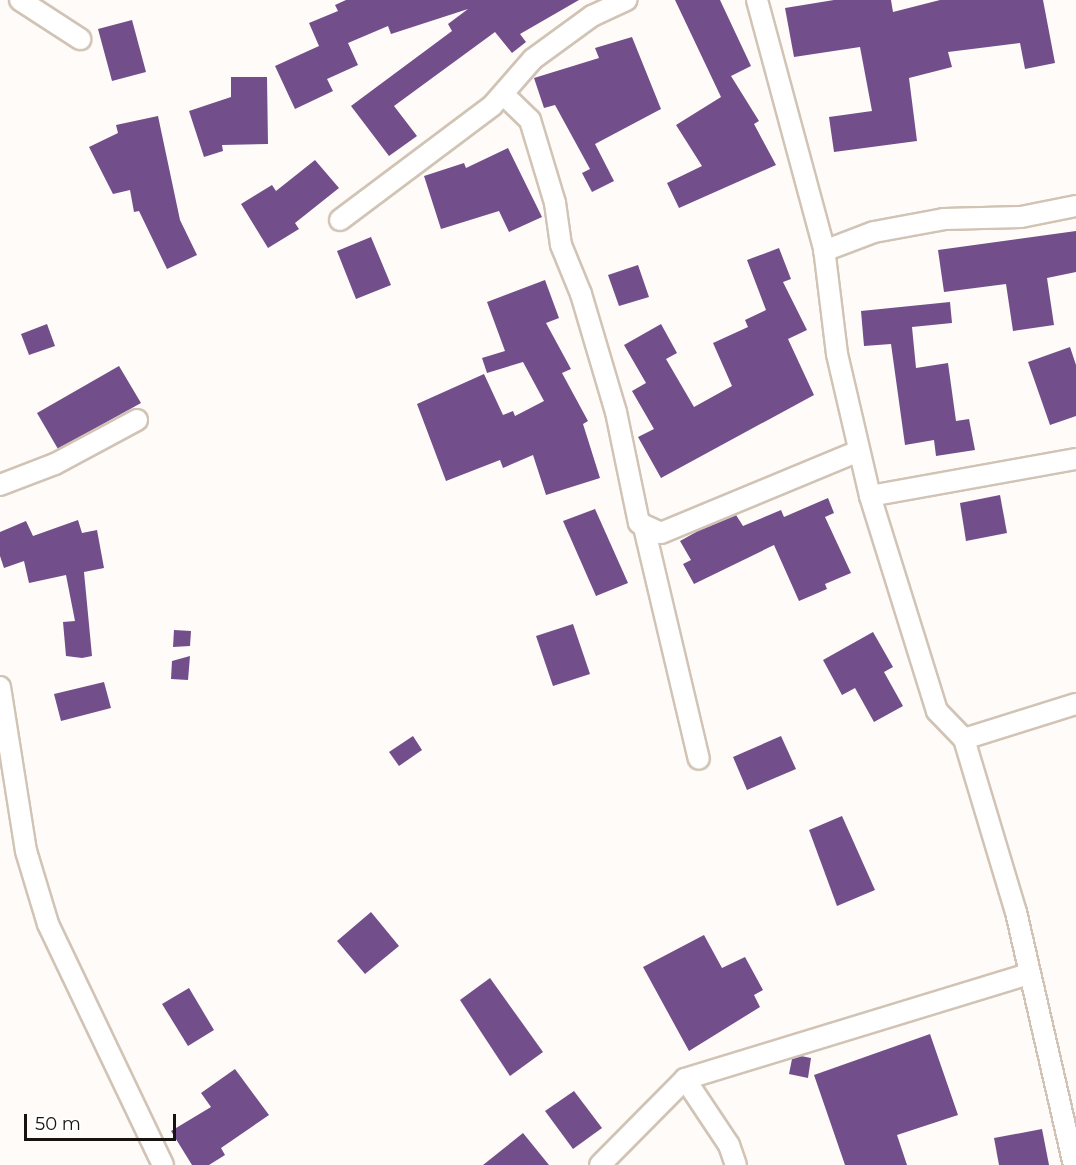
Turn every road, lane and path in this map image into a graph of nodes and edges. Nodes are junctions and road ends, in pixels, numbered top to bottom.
1 (20, 0) edge
2 (626, 0) edge
3 (757, 0) edge
4 (80, 39) dead end
5 (503, 94) junction
6 (1076, 206) edge
7 (340, 220) dead end
8 (824, 251) junction
9 (137, 420) dead end
10 (859, 451) junction
11 (1076, 459) edge
12 (0, 485) edge
13 (870, 496) junction
14 (644, 527) junction
15 (0, 687) edge
16 (1076, 704) edge
17 (964, 739) junction
18 (699, 759) dead end
19 (1029, 974) junction
20 (685, 1079) junction
21 (163, 1165) edge
22 (600, 1165) edge
23 (736, 1165) edge
24 (1074, 1165) edge

1 - 4 street
2 - 5 street
3 - 8 street
5 - 7 street
5 - 14 street
6 - 8 street
8 - 10 street
9 - 12 street
10 - 13 street
10 - 14 street
11 - 13 street
13 - 17 street
14 - 18 street
15 - 21 street
16 - 17 street
17 - 19 street
19 - 20 street
19 - 24 street
20 - 22 street
20 - 23 street

